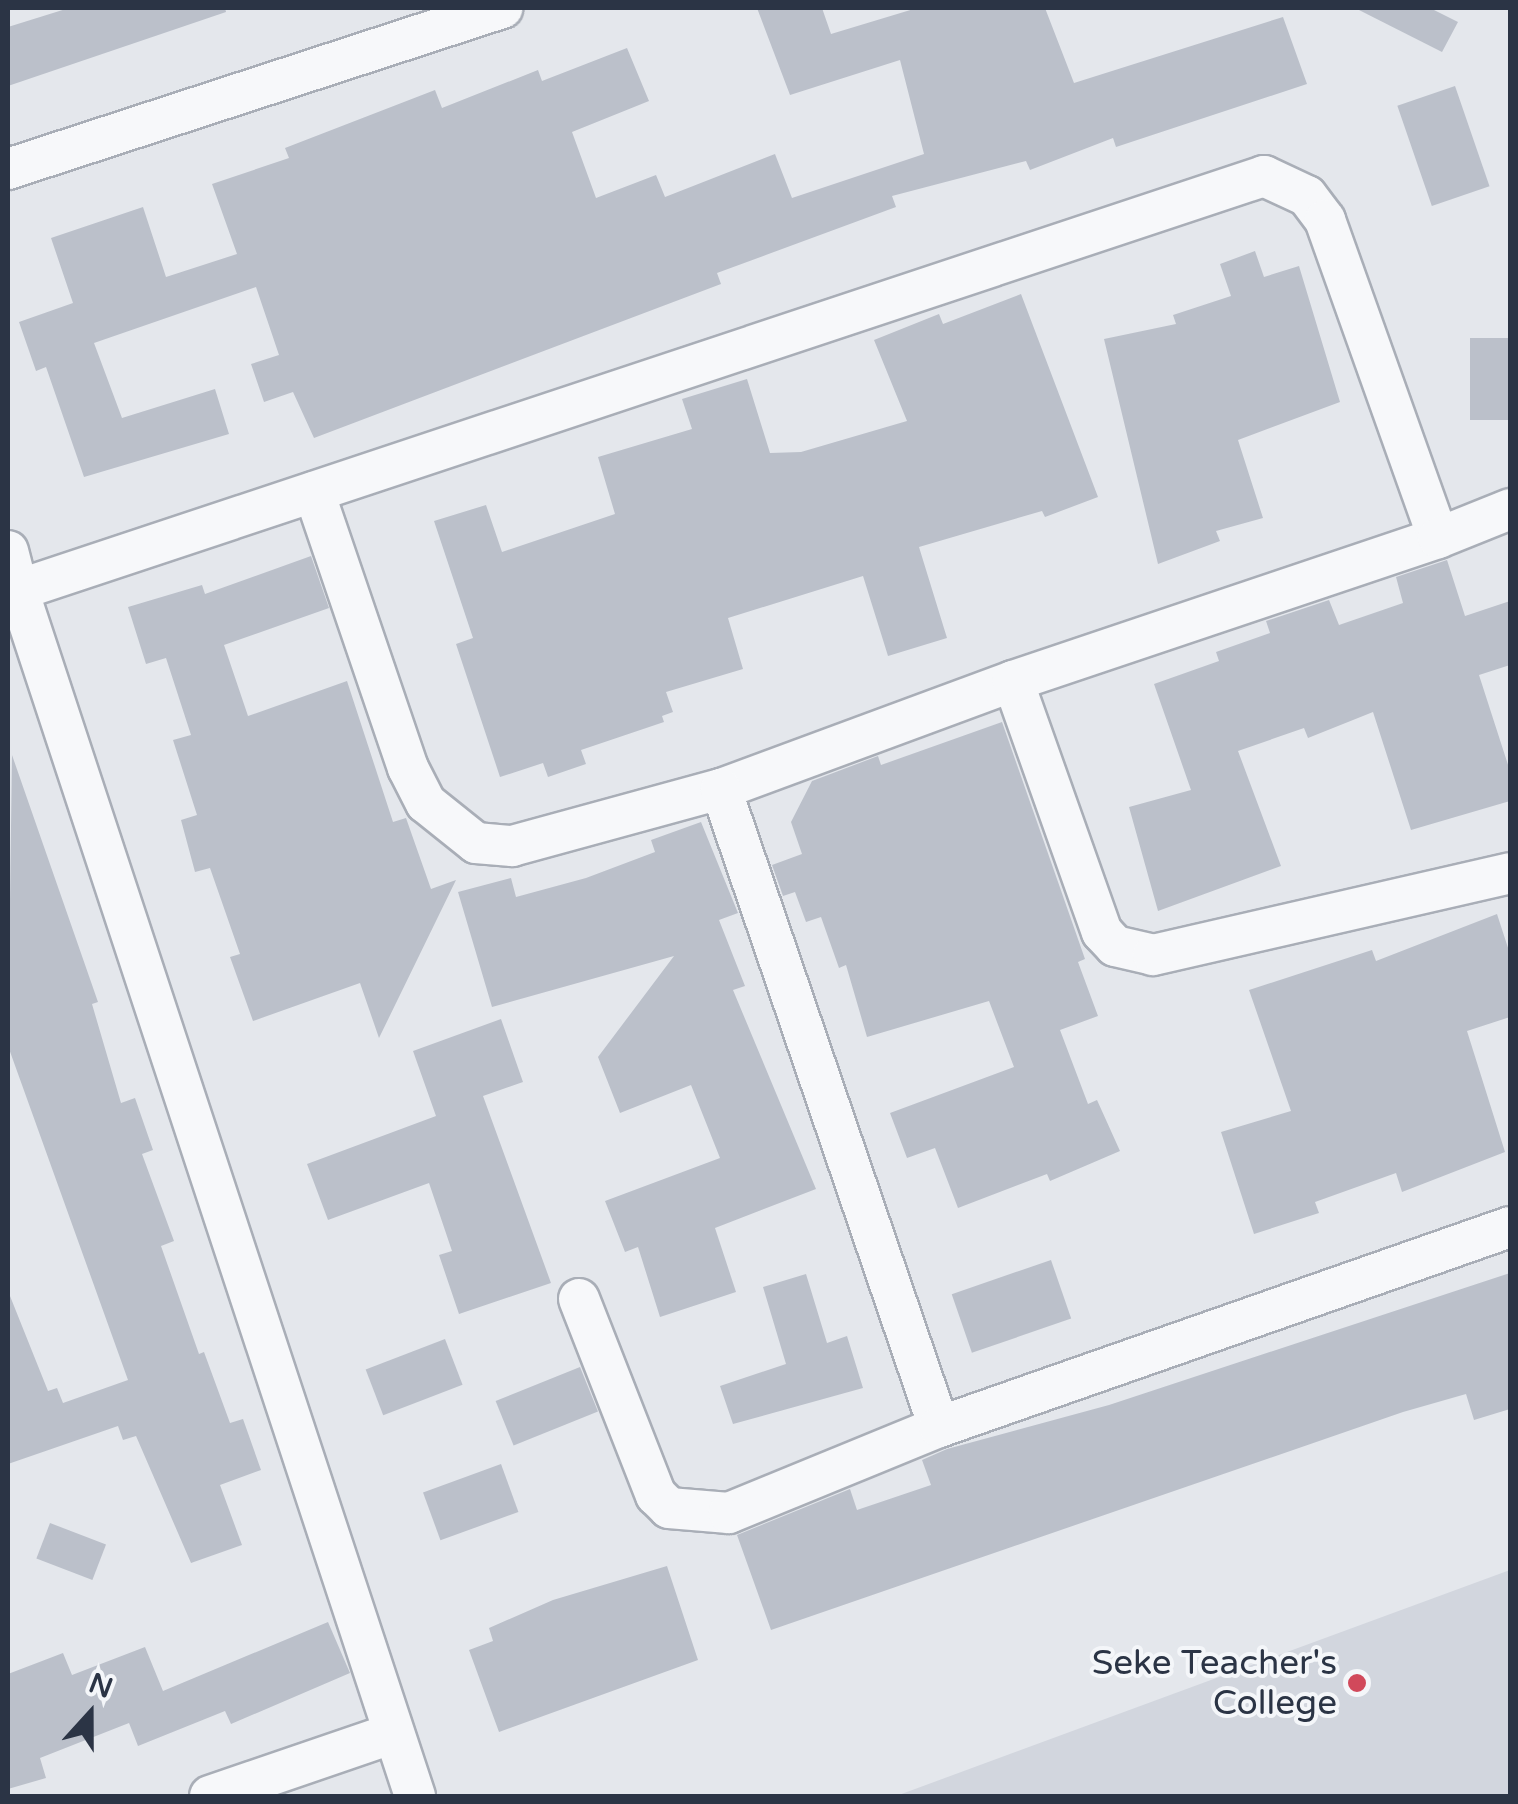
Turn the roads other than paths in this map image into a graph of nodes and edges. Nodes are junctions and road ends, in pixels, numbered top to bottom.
1 (502, 8) edge
2 (8, 170) edge
3 (314, 492) junction
4 (1510, 509) edge
5 (1438, 538) junction
6 (11, 578) edge
7 (1013, 680) junction
8 (721, 789) junction
9 (1510, 873) edge
10 (1510, 1226) edge
11 (579, 1299) dead end
12 (940, 1427) junction
13 (394, 1734) junction
14 (210, 1796) edge
15 (415, 1796) edge

1 - 2 street
3 - 5 street
3 - 6 street
3 - 8 street
4 - 5 street
5 - 7 street
6 - 13 street
7 - 8 street
7 - 9 street
8 - 12 street
10 - 12 street
11 - 12 street
13 - 14 street
13 - 15 street

